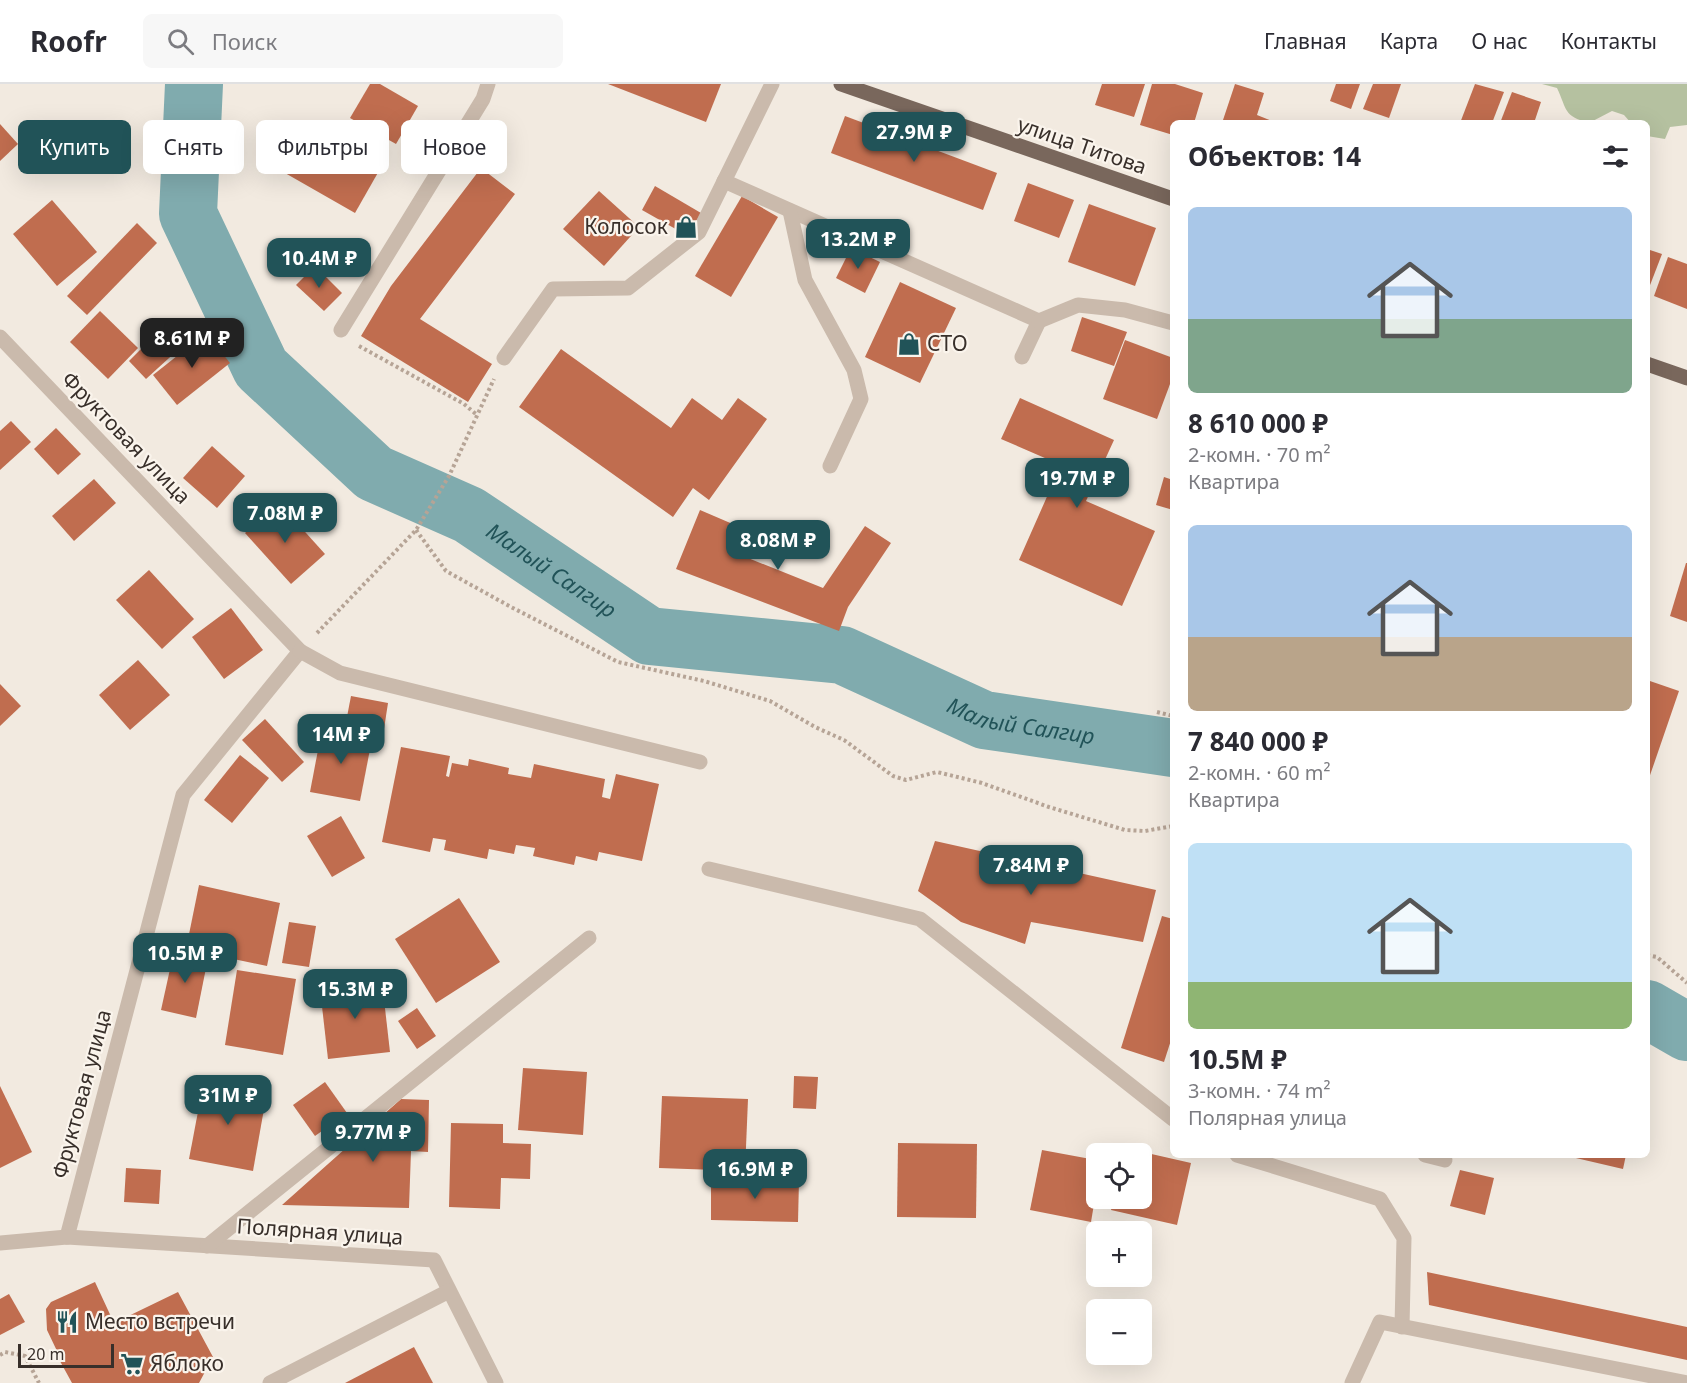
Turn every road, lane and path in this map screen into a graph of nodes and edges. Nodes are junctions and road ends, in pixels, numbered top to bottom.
1 (488, 84) edge
2 (772, 84) edge
3 (841, 84) edge
4 (724, 181) junction
5 (1170, 198) edge
6 (790, 211) junction
7 (1039, 321) junction
8 (1170, 321) edge
9 (341, 330) joint
10 (0, 337) edge
11 (1022, 357) dead end
12 (504, 358) joint
13 (1650, 365) edge
14 (1687, 378) edge
15 (477, 415) junction
16 (830, 466) dead end
17 (416, 530) junction
18 (300, 651) junction
19 (1157, 712) dead end
20 (1170, 715) edge
21 (700, 762) dead end
22 (1170, 827) edge
23 (709, 869) dead end
24 (589, 938) dead end
25 (1650, 956) edge
26 (1687, 983) edge
27 (1170, 1117) edge
28 (1247, 1158) edge
29 (1437, 1158) edge
30 (1445, 1160) dead end
31 (67, 1237) junction
32 (0, 1243) edge
33 (207, 1246) junction
34 (449, 1291) junction
35 (1402, 1327) junction
36 (0, 1355) edge
37 (39, 1383) edge
38 (270, 1383) edge
39 (496, 1383) edge
40 (1352, 1383) edge
41 (1687, 1383) edge

1 - 9 street
2 - 4 street
3 - 5 main road, улица Титова
4 - 6 street
4 - 12 street
6 - 7 street
6 - 16 street
7 - 8 street
7 - 11 street
9 - 15 path
10 - 18 street, Фруктовая улица
12 - 15 path
13 - 14 main road
15 - 17 path
17 - 18 path
17 - 22 path
18 - 21 street
18 - 31 street, Фруктовая улица
19 - 20 path
23 - 27 street
24 - 33 street
25 - 26 path
28 - 35 street
29 - 30 street
31 - 32 street, Полярная улица
31 - 33 street, Полярная улица
33 - 34 street, Полярная улица
34 - 38 street
34 - 39 street, Полярная улица
35 - 40 street
35 - 41 street
36 - 37 path

